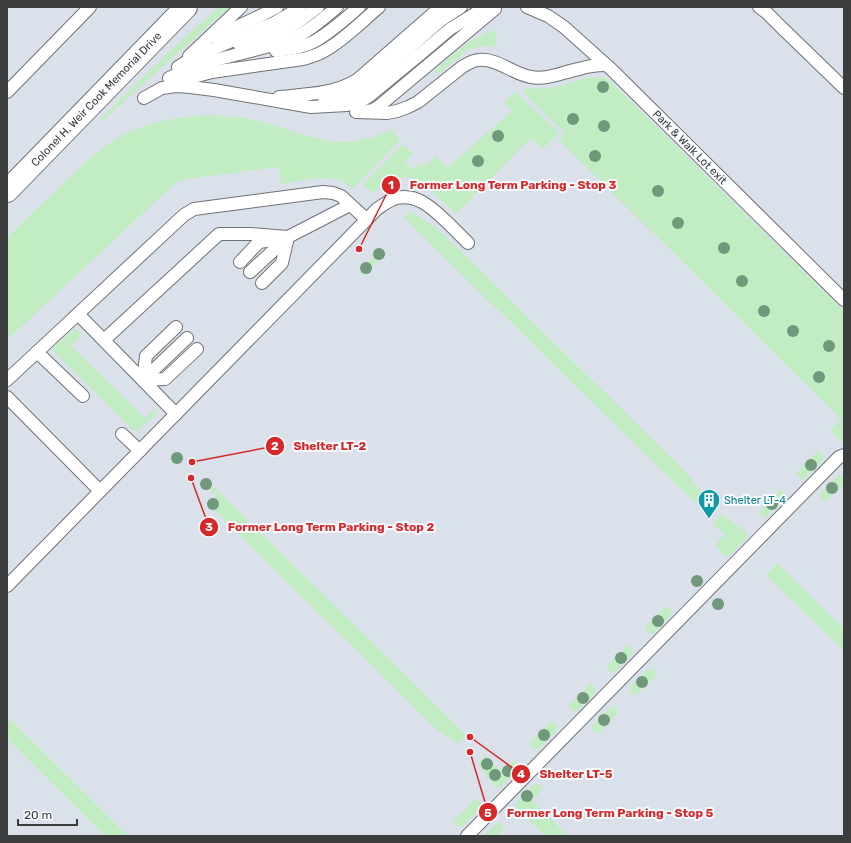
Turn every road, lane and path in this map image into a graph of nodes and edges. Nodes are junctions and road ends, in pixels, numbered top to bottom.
1 (90, 7) edge
2 (186, 7) edge
3 (241, 7) edge
4 (245, 7) edge
5 (260, 7) edge
6 (277, 7) edge
7 (300, 7) edge
8 (318, 7) edge
9 (337, 7) edge
10 (359, 7) edge
11 (379, 7) edge
12 (446, 7) edge
13 (461, 7) edge
14 (490, 7) edge
15 (498, 7) edge
16 (527, 7) edge
17 (759, 7) edge
18 (220, 30) junction
19 (209, 51) junction
20 (234, 56) junction
21 (606, 65) junction
22 (178, 67) junction
23 (162, 85) junction
24 (844, 88) edge
25 (7, 92) edge
26 (232, 94) junction
27 (284, 97) junction
28 (144, 98) dead end
29 (312, 107) junction
30 (356, 112) junction
31 (7, 191) edge
32 (350, 205) junction
33 (367, 220) junction
34 (288, 237) junction
35 (468, 243) dead end
36 (240, 262) dead end
37 (250, 272) dead end
38 (262, 283) dead end
39 (844, 300) edge
40 (78, 314) junction
41 (176, 327) dead end
42 (187, 338) dead end
43 (104, 340) junction
44 (196, 349) dead end
45 (37, 352) junction
46 (7, 380) edge
47 (143, 380) junction
48 (83, 396) dead end
49 (7, 397) edge
50 (176, 414) junction
51 (122, 434) dead end
52 (140, 451) junction
53 (841, 456) edge
54 (100, 491) junction
55 (7, 586) edge
56 (467, 836) edge

1 - 25 lane
2 - 31 street, Colonel H. Weir Cook Memorial Drive
3 - 18 lane
4 - 18 lane
5 - 18 lane
6 - 18 lane
7 - 19 lane
8 - 19 lane
9 - 20 lane
10 - 20 lane
11 - 23 lane
12 - 27 lane
13 - 27 lane
14 - 29 lane
15 - 30 lane
16 - 21 lane, Park & Walk Lot exit
17 - 24 lane
18 - 22 lane
19 - 22 lane
20 - 23 lane
21 - 30 lane
21 - 39 lane, Park & Walk Lot exit
22 - 23 lane
23 - 26 lane
23 - 28 lane
26 - 27 lane
26 - 29 lane
29 - 30 lane
32 - 33 lane
32 - 34 lane
32 - 40 lane
33 - 35 lane
33 - 50 lane
34 - 36 lane
34 - 37 lane
34 - 38 lane
34 - 43 lane
40 - 43 lane
40 - 45 lane
41 - 47 lane
42 - 47 lane
43 - 47 lane
44 - 47 lane
45 - 46 lane
45 - 48 lane
47 - 50 lane
49 - 54 lane
50 - 52 lane
51 - 52 lane
52 - 54 lane
53 - 56 lane
54 - 55 lane

